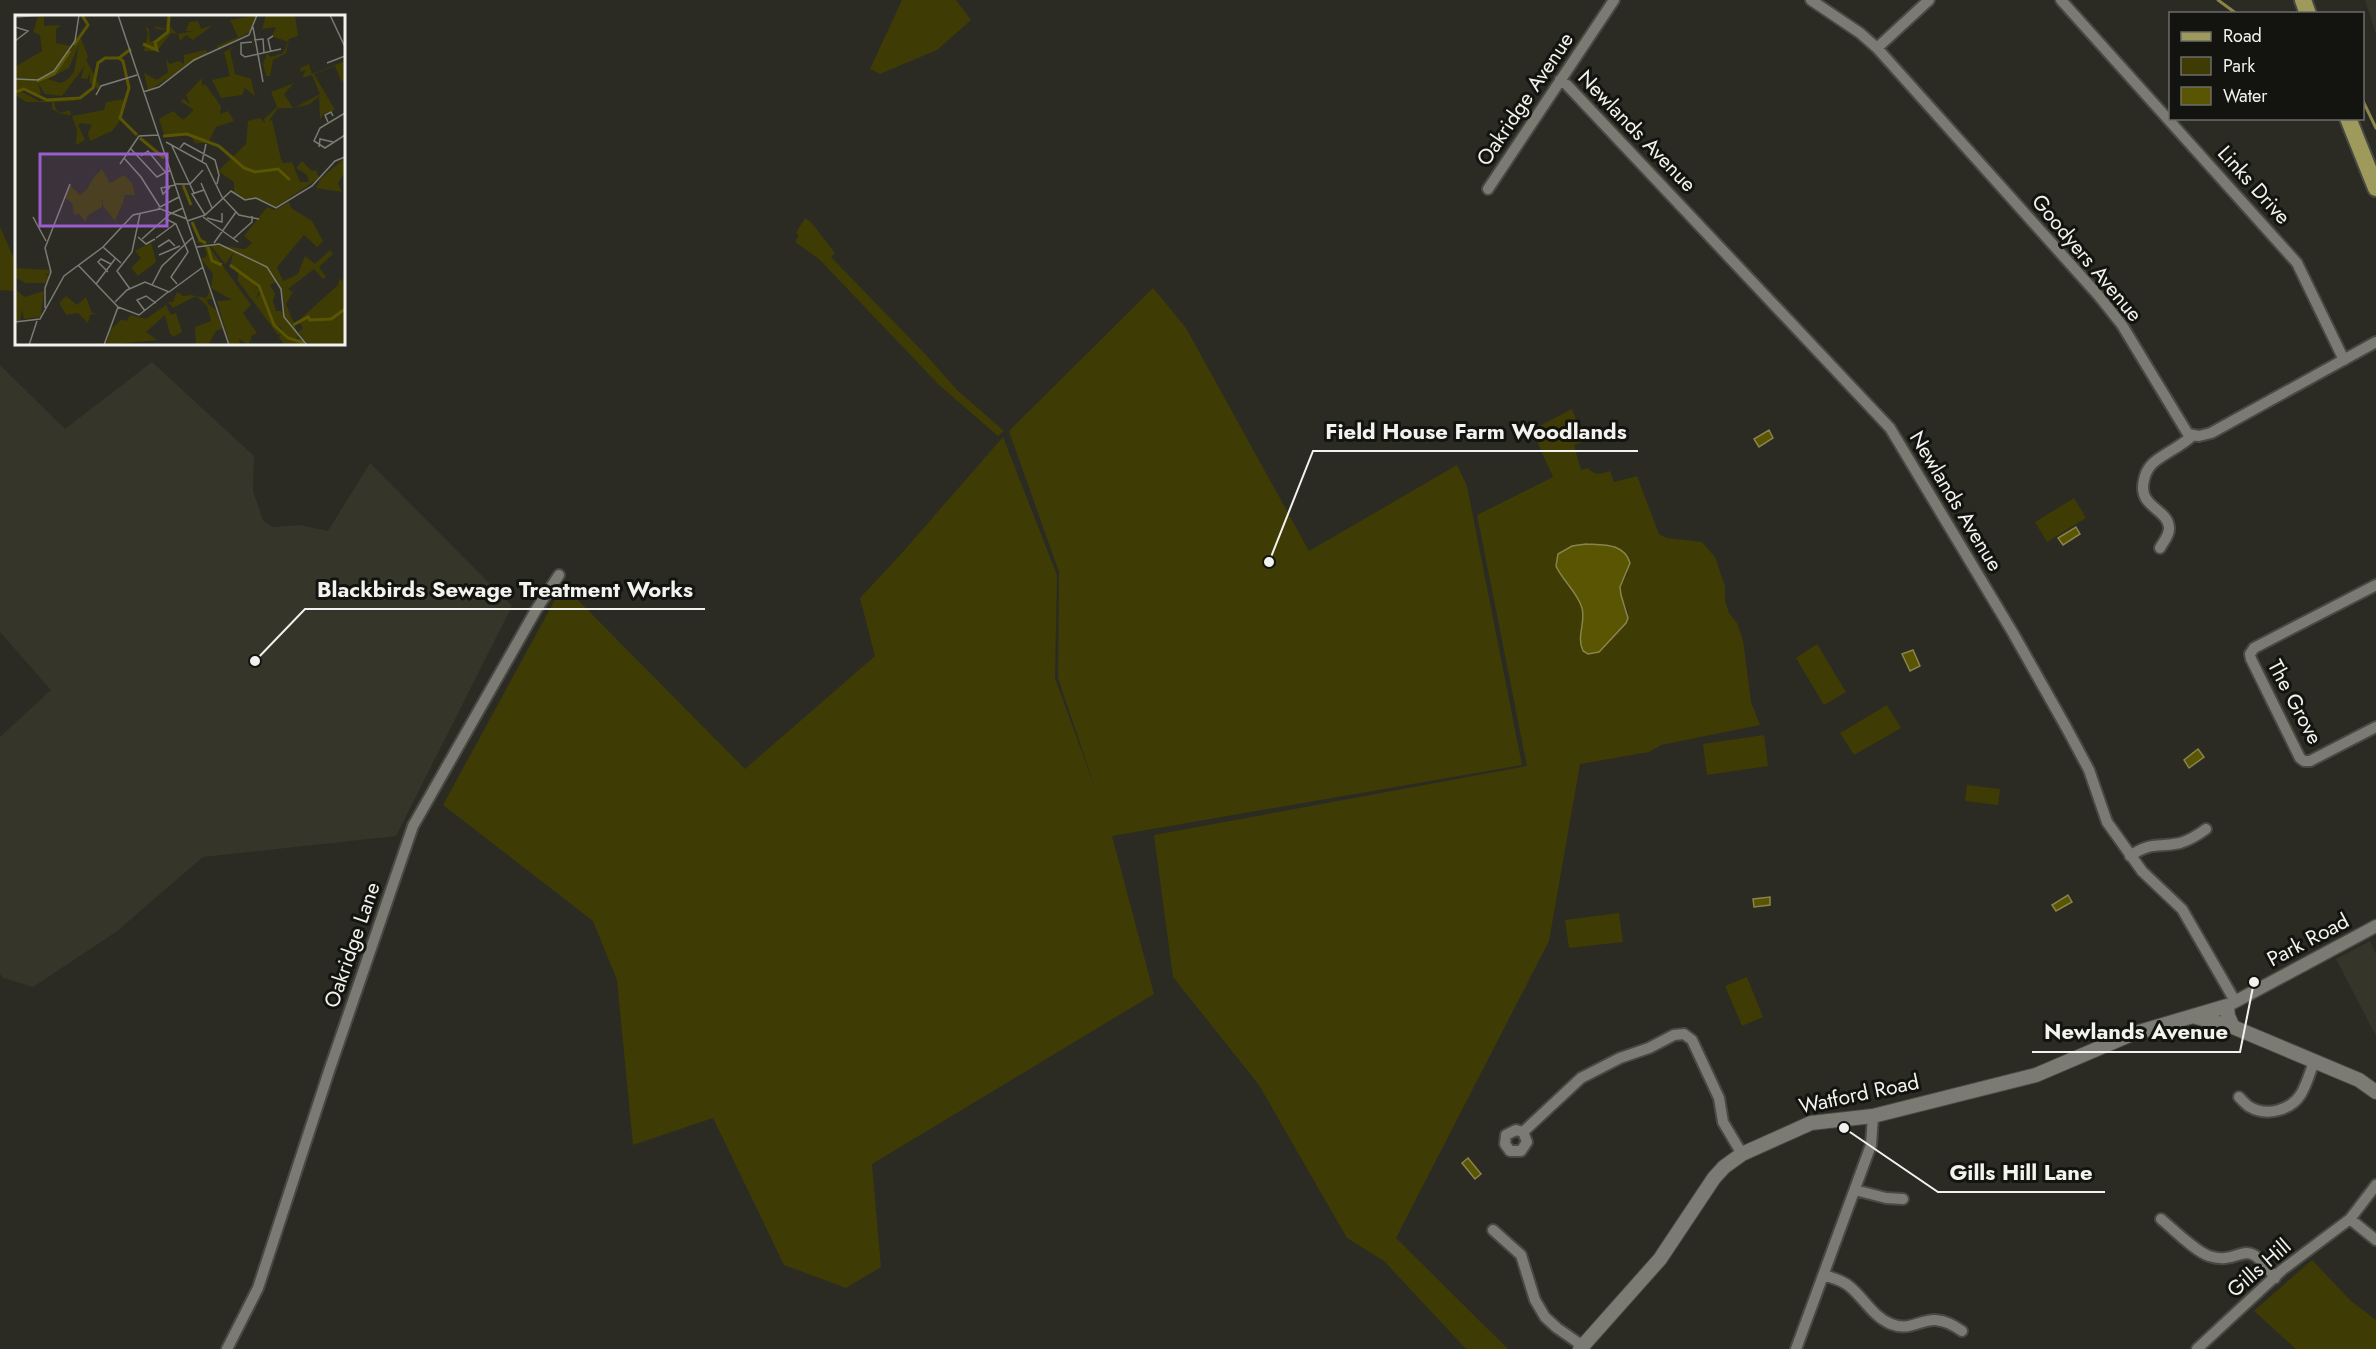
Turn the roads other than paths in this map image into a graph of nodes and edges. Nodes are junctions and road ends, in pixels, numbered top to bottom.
1 (1614, 0) edge
2 (1811, 0) edge
3 (1929, 0) edge
4 (2061, 0) edge
5 (1877, 48) junction
6 (1560, 80) junction
7 (2349, 120) edge
8 (2376, 188) edge
9 (1488, 189) dead end
10 (2376, 342) edge
11 (2344, 360) junction
12 (2192, 436) junction
13 (2160, 549) dead end
14 (559, 575) dead end
15 (2376, 585) edge
16 (2376, 727) edge
17 (2206, 829) dead end
18 (2130, 856) junction
19 (2376, 926) edge
20 (2231, 1004) junction
21 (2196, 1017) junction
22 (2233, 1028) junction
23 (2314, 1062) junction
24 (2376, 1092) edge
25 (2239, 1097) dead end
26 (1874, 1116) junction
27 (1522, 1132) dead end
28 (1742, 1154) junction
29 (2376, 1185) edge
30 (1855, 1190) junction
31 (1904, 1199) dead end
32 (2161, 1219) dead end
33 (2350, 1220) junction
34 (1493, 1230) dead end
35 (2376, 1240) edge
36 (1824, 1275) junction
37 (2276, 1278) junction
38 (1962, 1331) dead end
39 (1582, 1347) edge
40 (227, 1349) edge
41 (1796, 1349) edge
42 (2198, 1349) edge

1 - 6 street, Oakridge Avenue
2 - 5 street, Goodyers Avenue
3 - 5 street
4 - 11 street, Links Drive
5 - 12 street, Goodyers Avenue
6 - 9 street, Oakridge Avenue
6 - 18 street, Newlands Avenue
7 - 8 main road
10 - 11 street
11 - 12 street
12 - 13 street
14 - 40 street, Oakridge Lane
15 - 16 street, The Grove
17 - 18 street
18 - 20 street, Newlands Avenue
19 - 20 street, Park Road
20 - 21 main road, Watford Road
20 - 22 main road
21 - 22 main road
21 - 26 main road, Watford Road
22 - 23 main road
23 - 24 main road
23 - 25 street
26 - 28 main road, Watford Road
26 - 30 street
27 - 28 street
28 - 39 main road, Watford Road
29 - 33 street, Gills Hill
30 - 31 street
30 - 36 street
32 - 37 street
33 - 35 street
33 - 37 street, Gills Hill
34 - 39 street
36 - 38 street
36 - 41 street
37 - 42 street, Gills Hill

